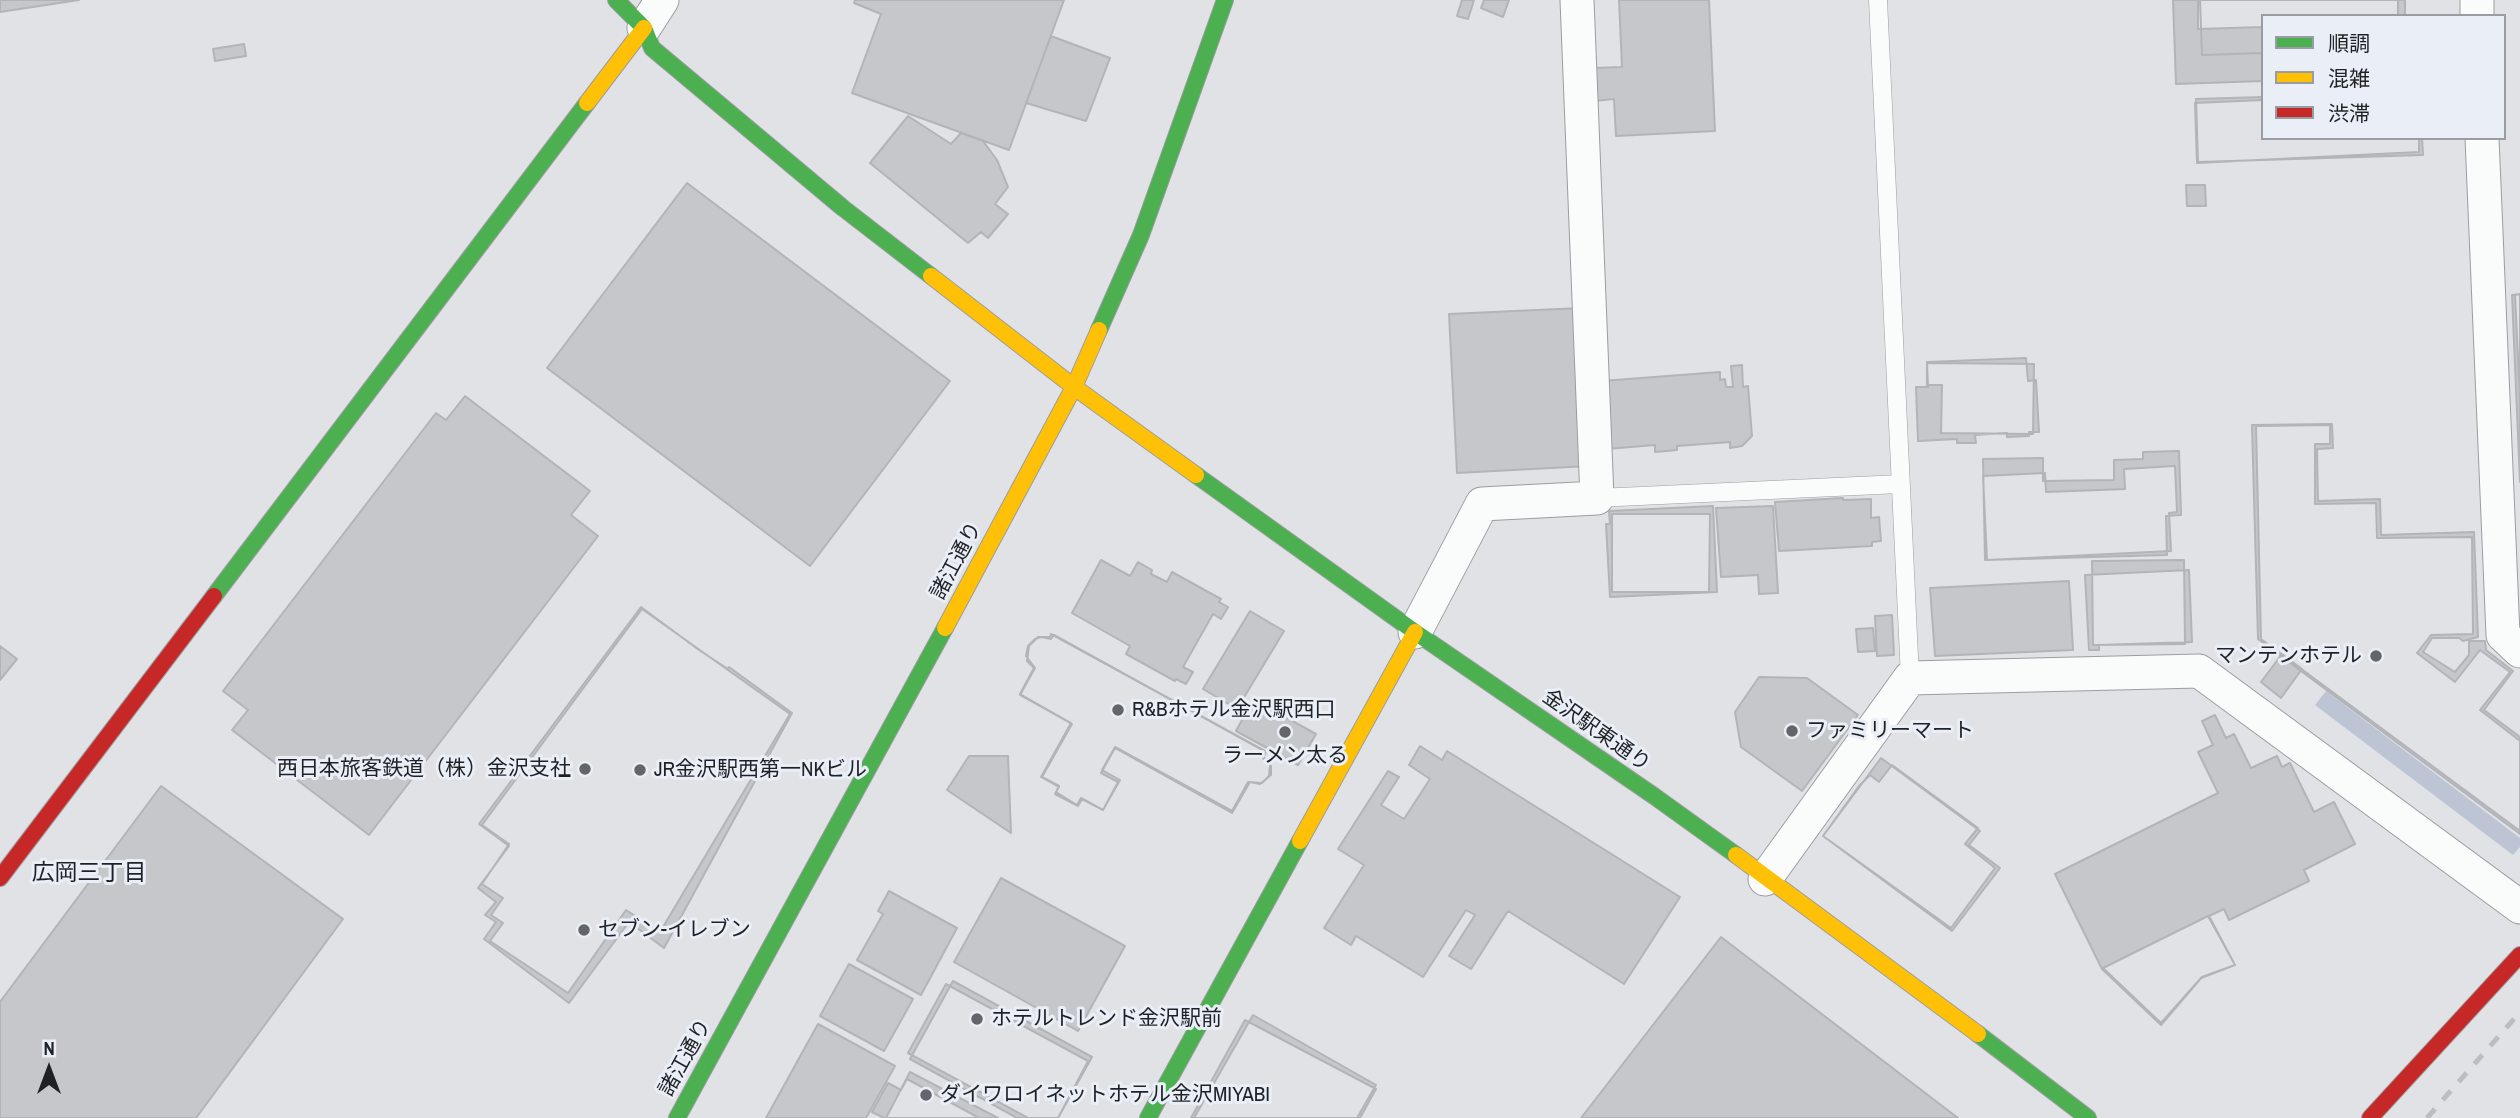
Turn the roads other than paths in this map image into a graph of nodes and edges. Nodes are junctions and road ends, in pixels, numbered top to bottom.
1 (616, 0) edge
2 (662, 0) edge
3 (1226, 0) edge
4 (1577, 0) edge
5 (1878, 0) edge
6 (644, 28) junction
7 (2482, 140) edge
8 (1074, 387) junction
9 (1900, 484) junction
10 (1598, 498) junction
11 (1415, 632) junction
12 (2520, 651) edge
13 (1910, 678) junction
14 (0, 878) edge
15 (1765, 879) junction
16 (2520, 907) edge
17 (2520, 955) edge
18 (677, 1118) edge
19 (1148, 1118) edge
20 (2088, 1118) edge
21 (2370, 1118) edge

1 - 6 street, 金沢駅東通り
2 - 6 street
3 - 8 street, 諸江通り
4 - 10 street
5 - 9 lane
6 - 8 street, 金沢駅東通り
6 - 14 street
7 - 12 street
8 - 11 street, 金沢駅東通り
8 - 18 street, 諸江通り
9 - 10 lane
9 - 13 lane
10 - 11 street
11 - 15 street, 金沢駅東通り
11 - 19 street
13 - 15 street
13 - 16 street
15 - 20 street, 金沢駅東通り
17 - 21 street

